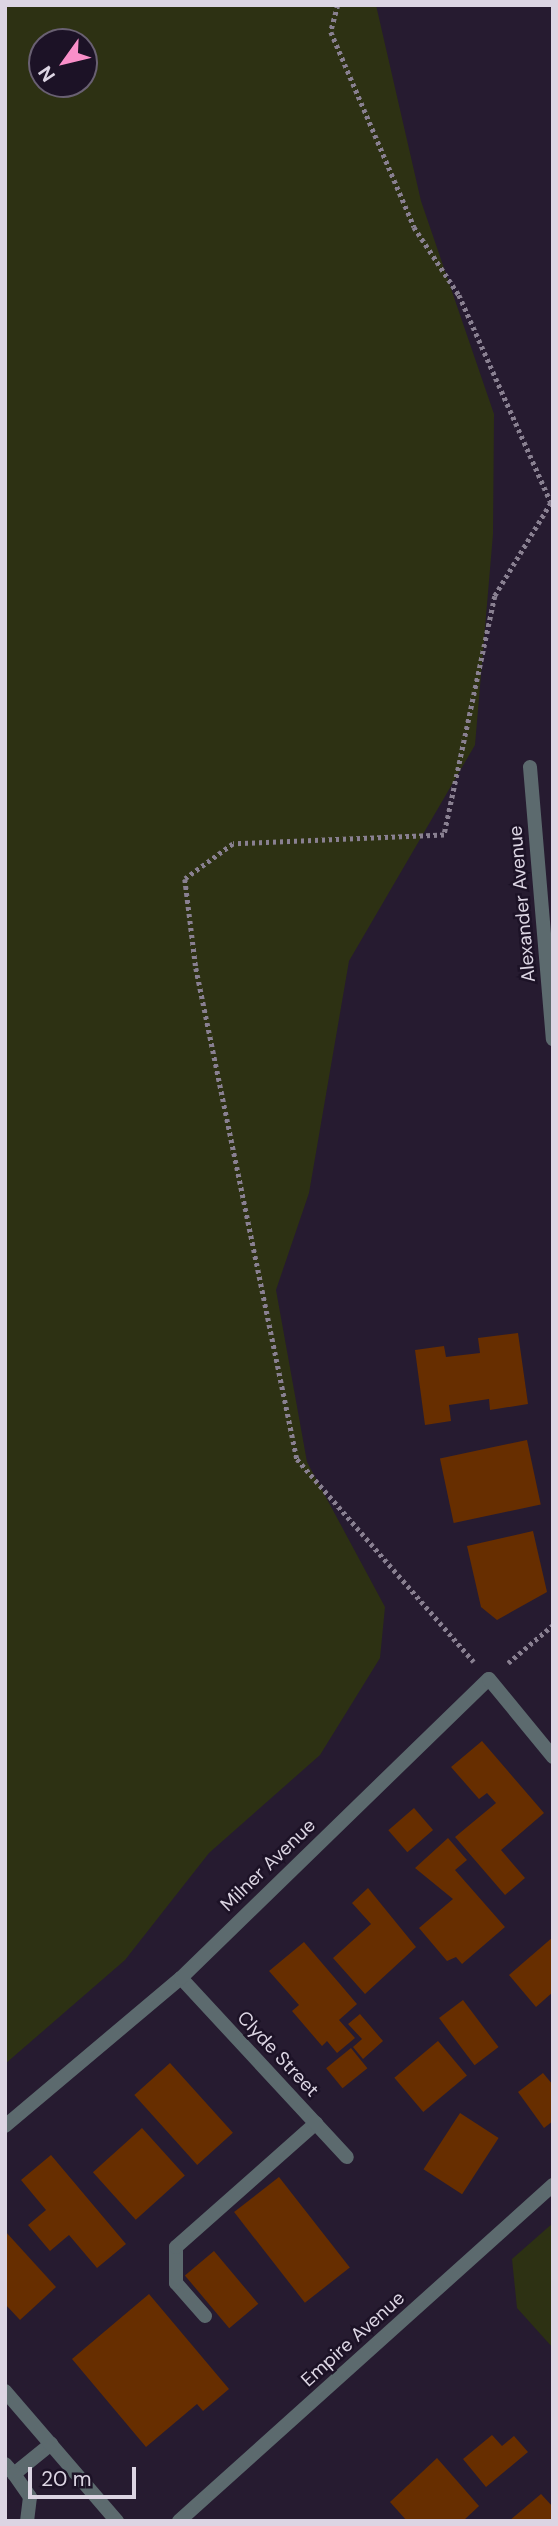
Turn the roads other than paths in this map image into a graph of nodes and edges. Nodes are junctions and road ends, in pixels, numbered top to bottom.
1 (530, 766) dead end
2 (553, 1039) edge
3 (553, 1757) edge
4 (181, 1978) junction
5 (316, 2123) junction
6 (5, 2126) edge
7 (347, 2157) dead end
8 (553, 2185) edge
9 (205, 2316) dead end
10 (5, 2391) edge
11 (51, 2444) junction
12 (10, 2469) edge
13 (27, 2521) edge
14 (117, 2521) edge
15 (179, 2521) edge

1 - 2 street, Alexander Avenue
3 - 4 street, Milner Avenue
4 - 5 street, Clyde Street
4 - 6 street, Milner Avenue
5 - 7 street, Clyde Street
5 - 9 street
8 - 15 street, Empire Avenue
10 - 11 street
11 - 12 street
11 - 14 street
12 - 13 street

